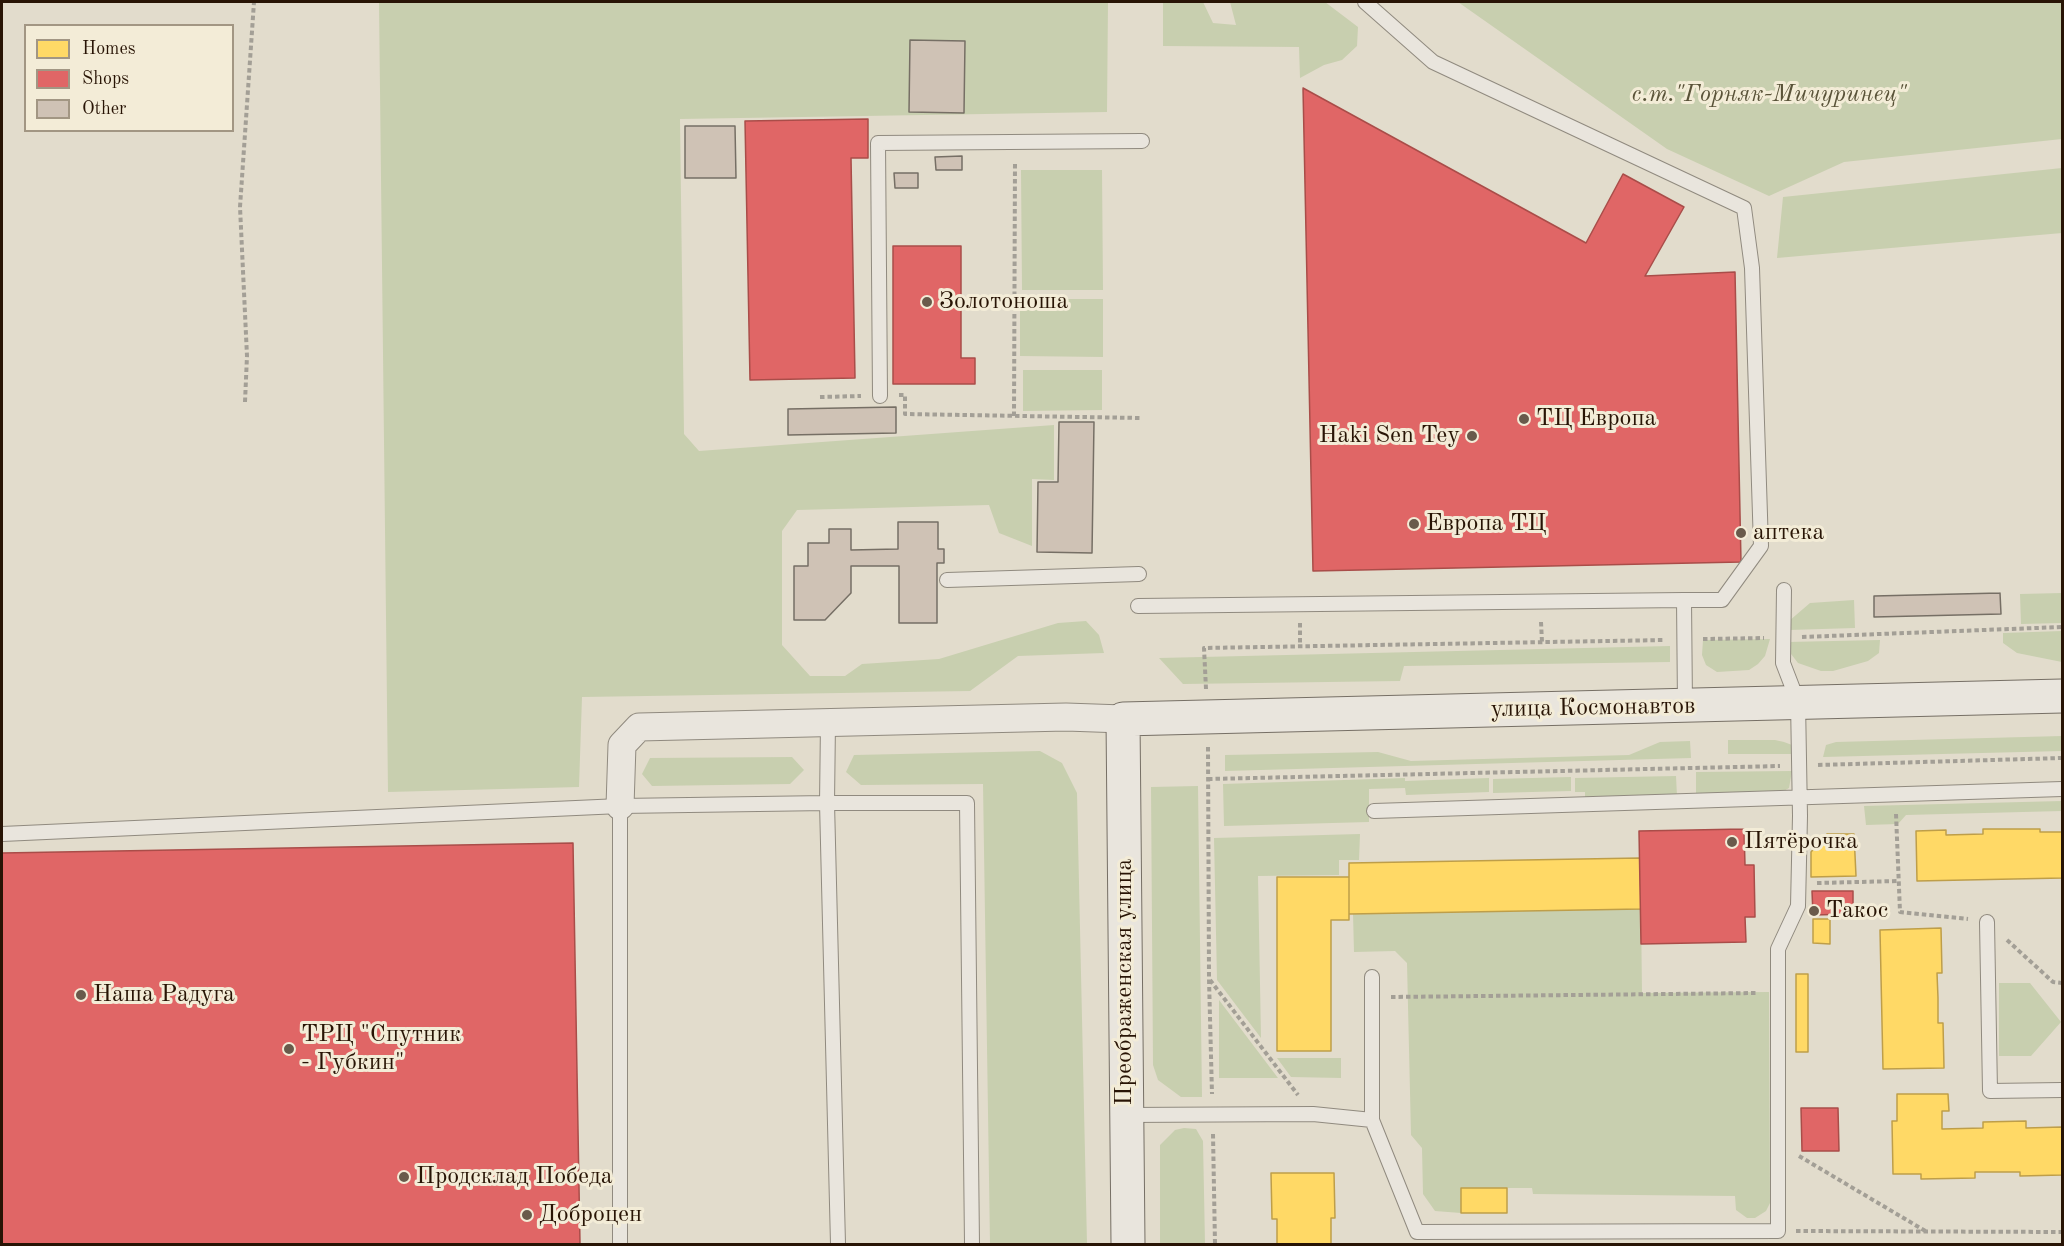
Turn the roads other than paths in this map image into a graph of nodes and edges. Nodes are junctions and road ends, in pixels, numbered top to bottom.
1 (1365, 2) edge
2 (1142, 141) dead end
3 (880, 396) road end
4 (1139, 573) dead end
5 (947, 580) dead end
6 (1784, 590) dead end
7 (1684, 600) junction
8 (1138, 606) dead end
9 (2062, 696) edge
10 (1798, 702) junction
11 (1685, 705) junction
12 (1123, 719) junction
13 (828, 722) junction
14 (2062, 789) edge
15 (1800, 798) junction
16 (827, 802) junction
17 (620, 806) junction
18 (1374, 811) dead end
19 (2, 834) edge
20 (1987, 922) road end
21 (1372, 977) dead end
22 (2062, 1090) edge
23 (1126, 1115) junction
24 (1372, 1120) junction
25 (1418, 1238) edge
26 (620, 1245) edge
27 (838, 1245) edge
28 (972, 1245) edge
29 (1128, 1245) edge

1 - 7 lane
2 - 3 lane
4 - 5 lane
6 - 10 lane
7 - 8 lane
7 - 11 lane
9 - 10 main road, улица Космонавтов
10 - 11 main road, улица Космонавтов
10 - 15 lane
11 - 12 main road, улица Космонавтов
12 - 13 street
12 - 23 main road, Преображенская улица
13 - 16 lane
13 - 17 street
14 - 15 lane
15 - 18 lane
15 - 25 lane
16 - 17 lane
16 - 27 lane
16 - 28 lane
17 - 19 lane
17 - 26 lane
20 - 22 lane
21 - 24 lane
23 - 24 lane
23 - 29 main road, Преображенская улица
24 - 25 lane

